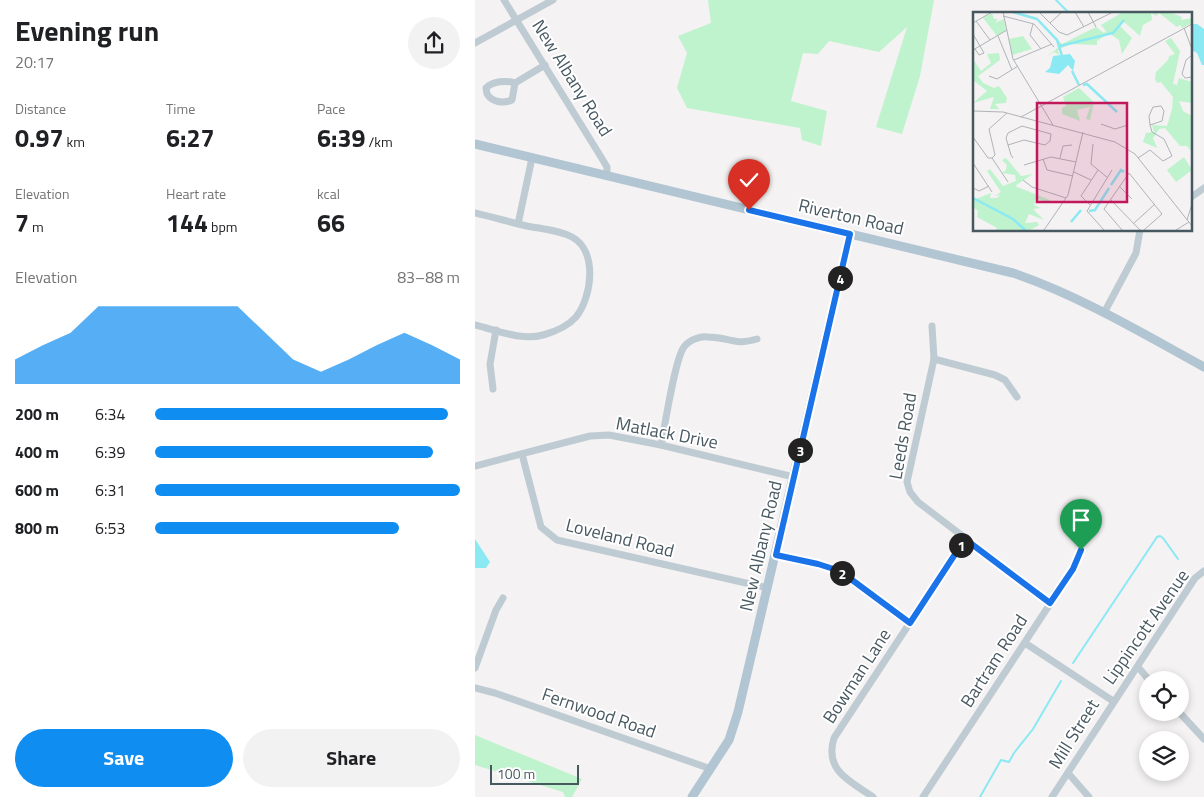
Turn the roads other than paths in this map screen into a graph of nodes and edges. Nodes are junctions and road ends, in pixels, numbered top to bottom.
1 (504, 0) edge
2 (553, 0) edge
3 (516, 20) junction
4 (475, 43) edge
5 (545, 65) junction
6 (515, 84) dead end
7 (475, 144) edge
8 (532, 158) junction
9 (607, 176) junction
10 (1204, 188) edge
11 (1191, 197) edge
12 (475, 213) edge
13 (518, 224) junction
14 (1140, 231) edge
15 (850, 234) junction
16 (1104, 313) junction
17 (475, 325) edge
18 (931, 326) dead end
19 (496, 330) junction
20 (757, 339) dead end
21 (934, 359) junction
22 (1204, 367) edge
23 (493, 388) dead end
24 (1017, 397) dead end
25 (661, 445) junction
26 (522, 454) junction
27 (475, 466) edge
28 (794, 477) junction
29 (965, 539) junction
30 (1082, 539) dead end
31 (776, 555) junction
32 (1204, 571) edge
33 (768, 588) junction
34 (503, 598) dead end
35 (1050, 603) junction
36 (910, 623) junction
37 (1025, 643) junction
38 (1138, 666) junction
39 (475, 668) edge
40 (1142, 671) edge
41 (475, 688) edge
42 (1113, 701) junction
43 (1188, 721) edge
44 (1204, 738) edge
45 (711, 769) junction
46 (1068, 773) junction
47 (692, 797) edge
48 (873, 797) edge
49 (923, 797) edge
50 (1052, 797) edge
51 (1089, 797) edge

1 - 3 street, New Albany Road
2 - 3 street
3 - 4 street
3 - 5 street, New Albany Road
5 - 6 street
5 - 9 street, New Albany Road
7 - 8 main road, Riverton Road
8 - 9 main road, Riverton Road
8 - 13 street
9 - 15 main road, Riverton Road
10 - 11 street
12 - 13 street
13 - 19 street
14 - 16 street
15 - 16 main road, Riverton Road
15 - 28 main road, New Albany Road
16 - 22 main road, Riverton Road
17 - 19 street
18 - 21 street, Leeds Road
19 - 23 street
20 - 25 street
21 - 24 street
21 - 29 street, Leeds Road
25 - 26 street, Matlack Drive
25 - 28 street, Matlack Drive
26 - 27 street, Matlack Drive
26 - 33 street, Loveland Road
28 - 31 main road, New Albany Road
29 - 35 street, Leeds Road
29 - 36 street, Bowman Lane
30 - 35 street, Bartram Road
31 - 33 main road, New Albany Road
31 - 36 street
32 - 38 street, Lippincott Avenue
33 - 45 main road, New Albany Road
34 - 39 street
35 - 37 street, Bartram Road
36 - 48 street, Bowman Lane
37 - 42 street, Mill Street
37 - 49 street, Bartram Road
38 - 40 street
38 - 42 street, Lippincott Avenue
41 - 45 street, Fernwood Road
42 - 46 street, Mill Street
43 - 44 street
45 - 47 main road, New Albany Road
46 - 50 street, Mill Street
46 - 51 street

